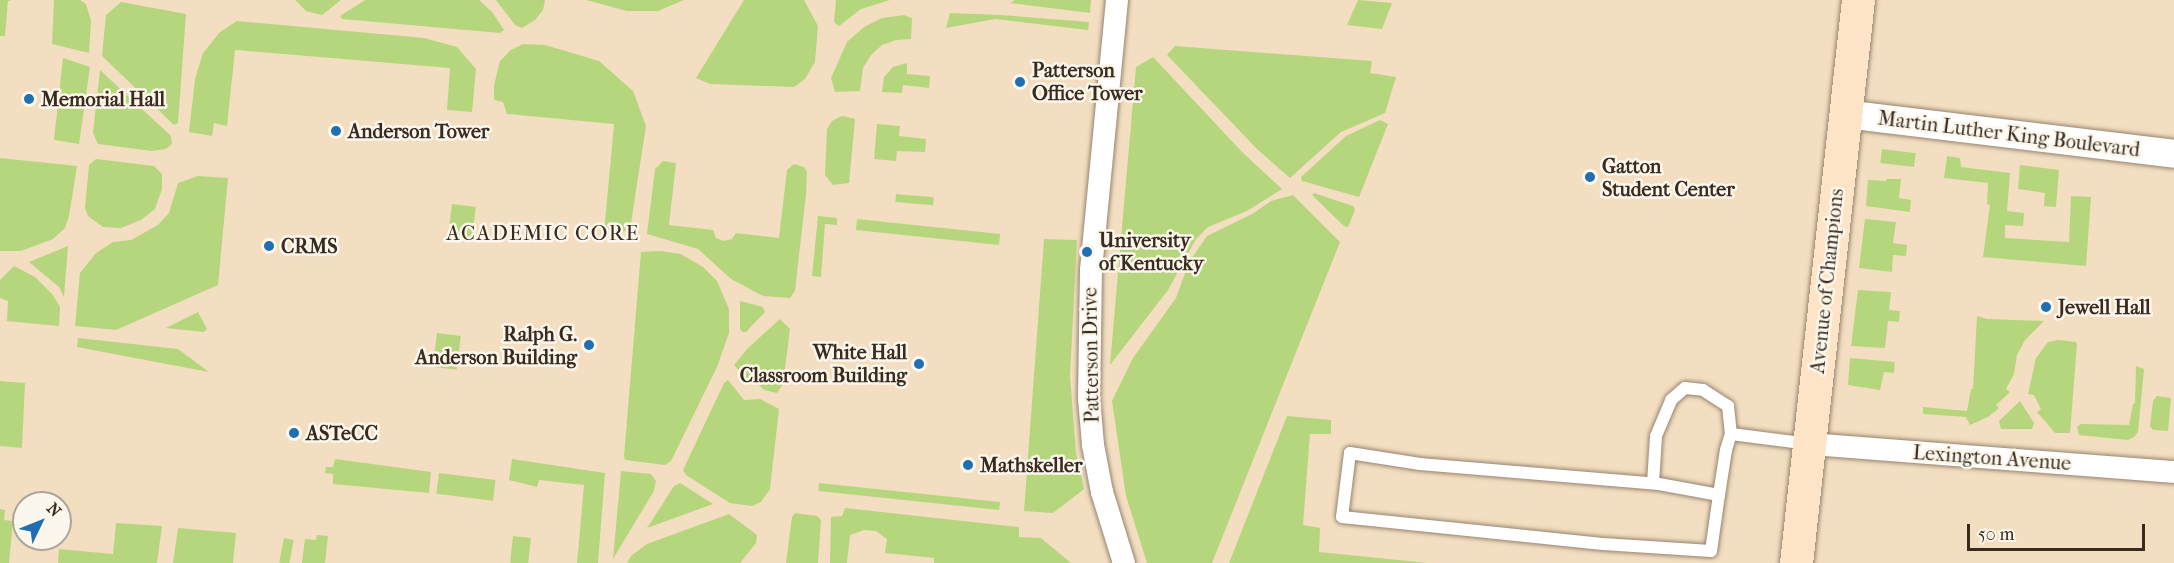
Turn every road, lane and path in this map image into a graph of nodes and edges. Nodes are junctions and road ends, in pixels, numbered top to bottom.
1 (1117, 0) edge
2 (1858, 0) edge
3 (1845, 114) junction
4 (2174, 154) edge
5 (1731, 435) junction
6 (1810, 444) junction
7 (2174, 472) edge
8 (1653, 483) junction
9 (1719, 495) junction
10 (1124, 563) edge
11 (1796, 563) edge

1 - 10 street, Patterson Drive
2 - 3 main road, Avenue of Champions
3 - 4 street, Martin Luther King Boulevard
3 - 6 main road, Avenue of Champions
5 - 6 lane
5 - 8 lane
5 - 9 lane
6 - 7 street, Lexington Avenue
6 - 11 main road, Avenue of Champions
8 - 9 lane
8 - 9 lane

